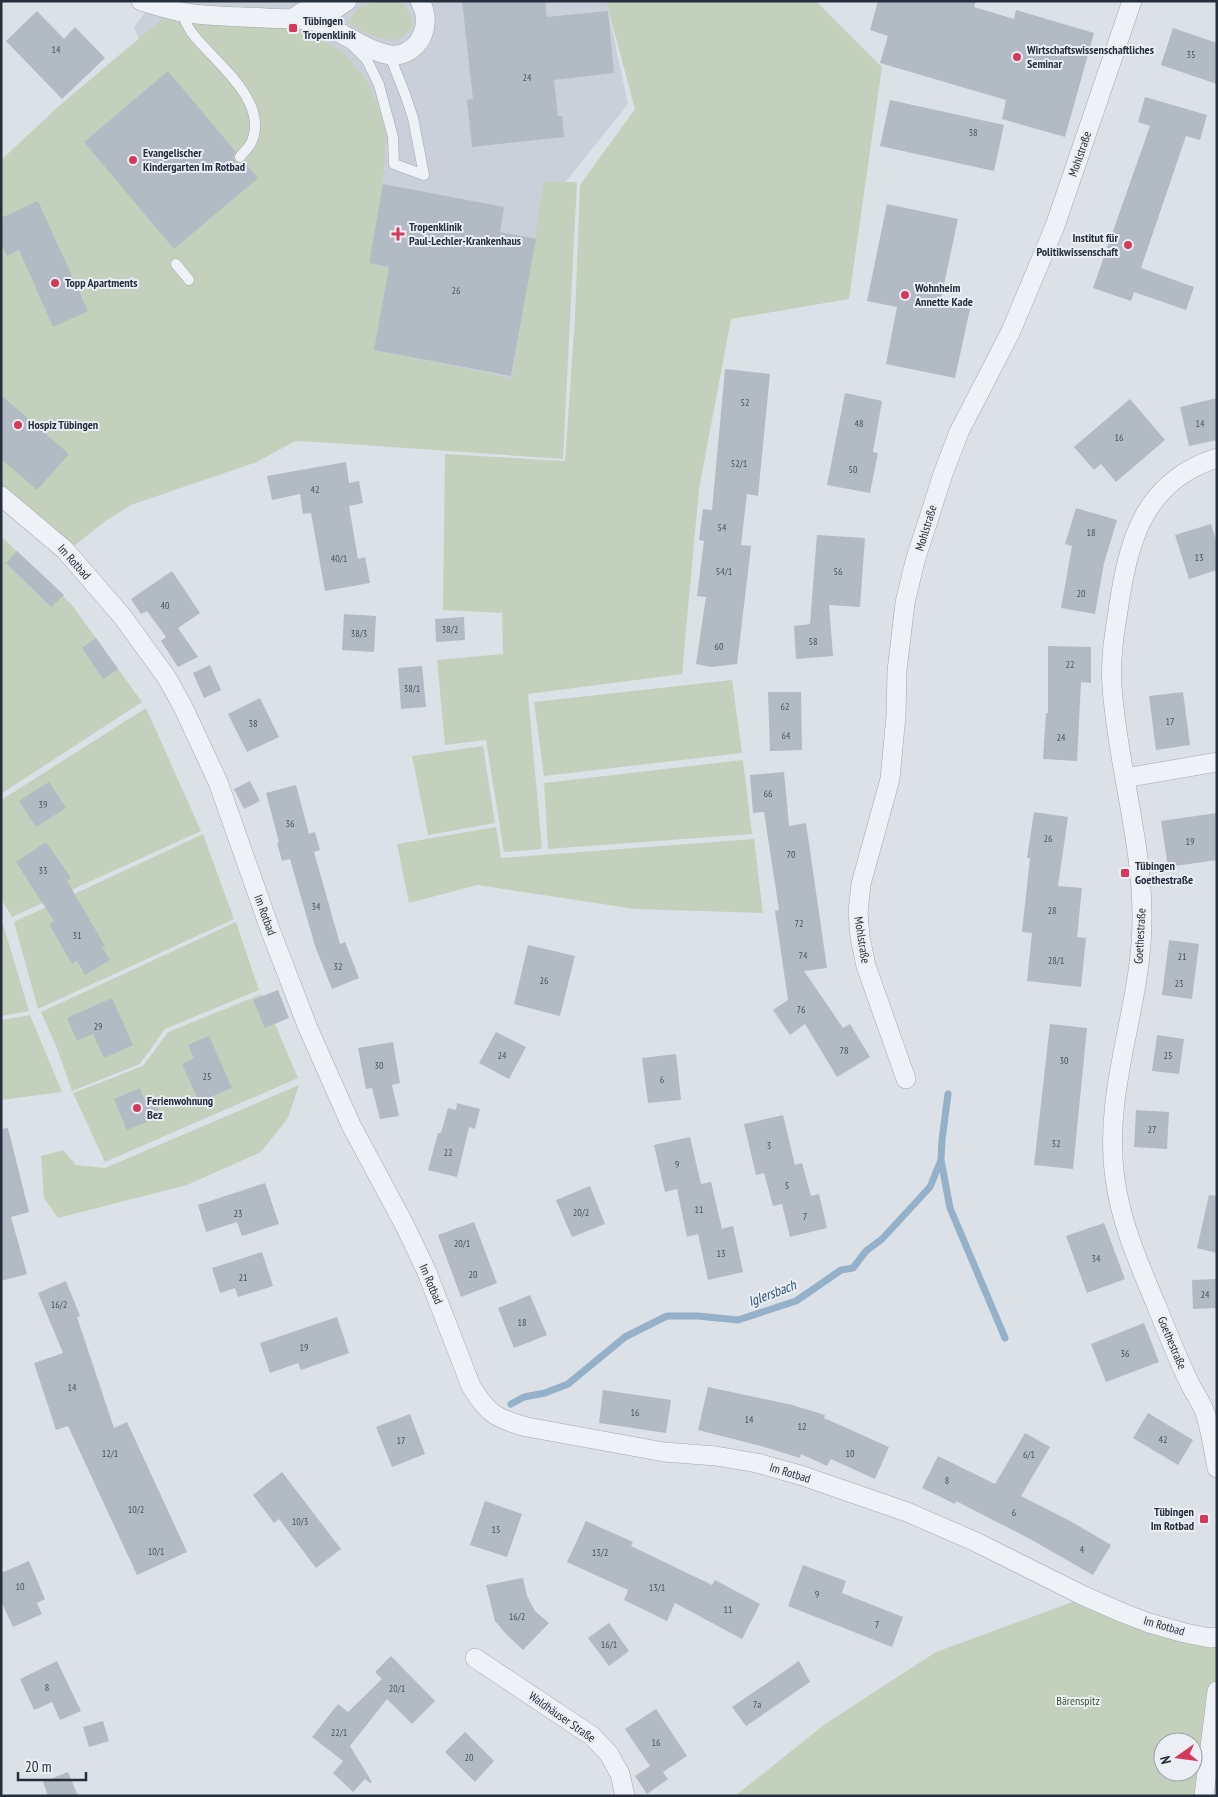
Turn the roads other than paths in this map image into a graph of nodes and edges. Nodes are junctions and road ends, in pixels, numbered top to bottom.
1 (141, 1) edge
2 (320, 1) edge
3 (347, 1) edge
4 (420, 1) edge
5 (1132, 1) edge
6 (182, 12) junction
7 (290, 20) junction
8 (316, 22) junction
9 (341, 32) junction
10 (389, 54) junction
11 (240, 157) dead end
12 (176, 264) dead end
13 (189, 280) dead end
14 (1217, 458) edge
15 (1, 496) edge
16 (1217, 762) edge
17 (1125, 778) junction
18 (906, 1079) dead end
19 (1210, 1414) edge
20 (1217, 1468) edge
21 (1217, 1637) edge
22 (475, 1658) dead end
23 (1217, 1692) edge
24 (625, 1796) edge
25 (1204, 1796) edge

1 - 6 street
2 - 7 street
3 - 8 street
4 - 10 street
5 - 18 street, Mohlstraße
6 - 7 street
6 - 11 lane
7 - 8 street
8 - 9 street
9 - 10 street
9 - 10 lane
12 - 13 lane
14 - 17 street, Goethestraße
15 - 21 street, Im Rotbad
16 - 17 street
17 - 19 street, Goethestraße
19 - 20 street, Goethestraße
22 - 24 street, Waldhäuser Straße
23 - 25 street

